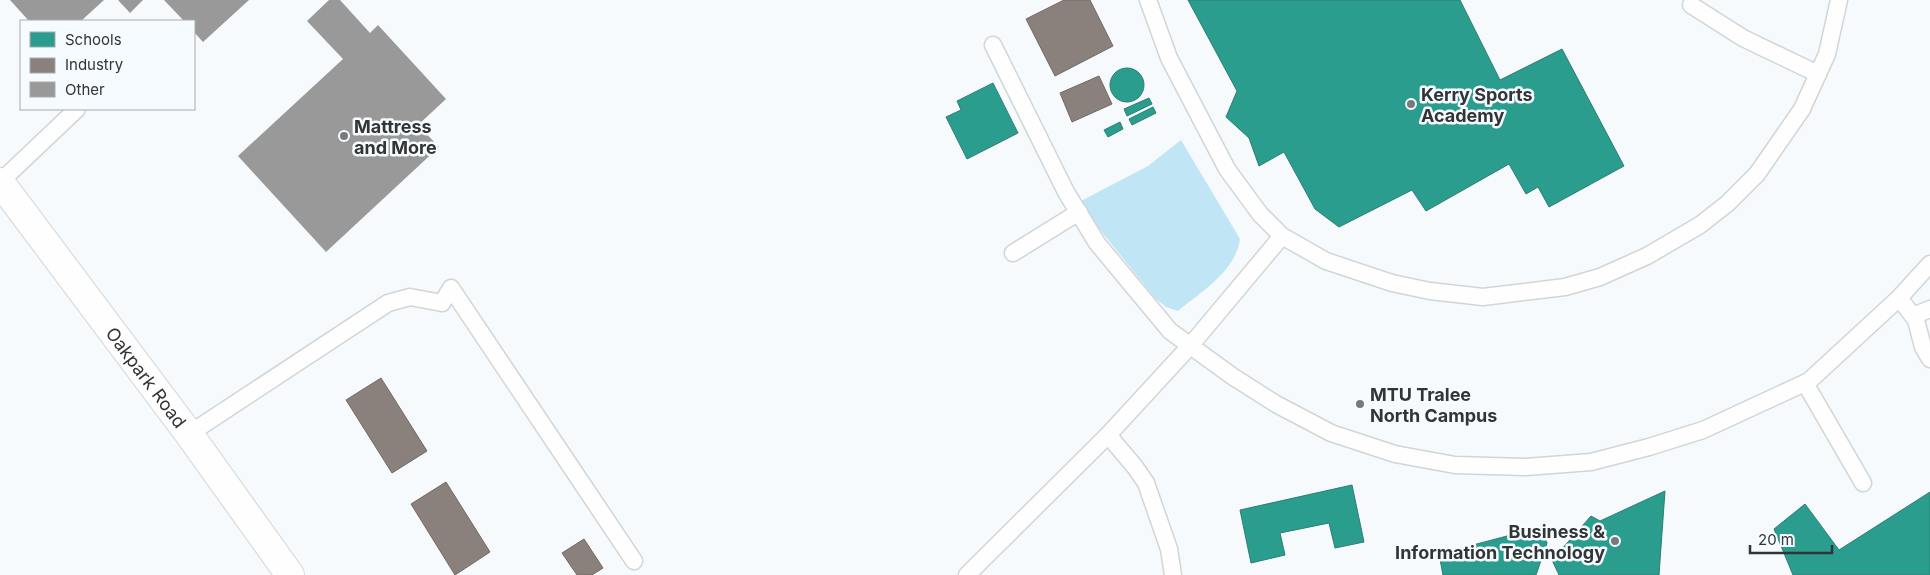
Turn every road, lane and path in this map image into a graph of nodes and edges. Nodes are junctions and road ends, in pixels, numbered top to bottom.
1 (1148, 0) edge
2 (1839, 0) edge
3 (1691, 6) dead end
4 (993, 46) dead end
5 (1818, 74) junction
6 (76, 110) edge
7 (0, 182) edge
8 (1079, 212) junction
9 (1282, 236) junction
10 (1013, 253) dead end
11 (1930, 264) edge
12 (1899, 298) junction
13 (1930, 309) edge
14 (1913, 316) junction
15 (1190, 346) junction
16 (1930, 359) edge
17 (1805, 383) junction
18 (189, 434) junction
19 (1108, 435) junction
20 (1863, 484) dead end
21 (634, 561) dead end
22 (290, 575) edge
23 (967, 575) edge
24 (1173, 575) edge

1 - 9 lane
2 - 5 lane
3 - 5 lane
4 - 8 lane
5 - 9 lane
6 - 7 lane
7 - 18 main road, Oakpark Road
8 - 10 lane
8 - 15 lane
9 - 15 lane
11 - 12 lane
12 - 14 lane
12 - 17 lane
13 - 14 lane
14 - 16 lane
15 - 17 lane
15 - 19 lane
17 - 20 lane
18 - 21 lane
18 - 22 main road, Oakpark Road
19 - 23 lane
19 - 24 lane

